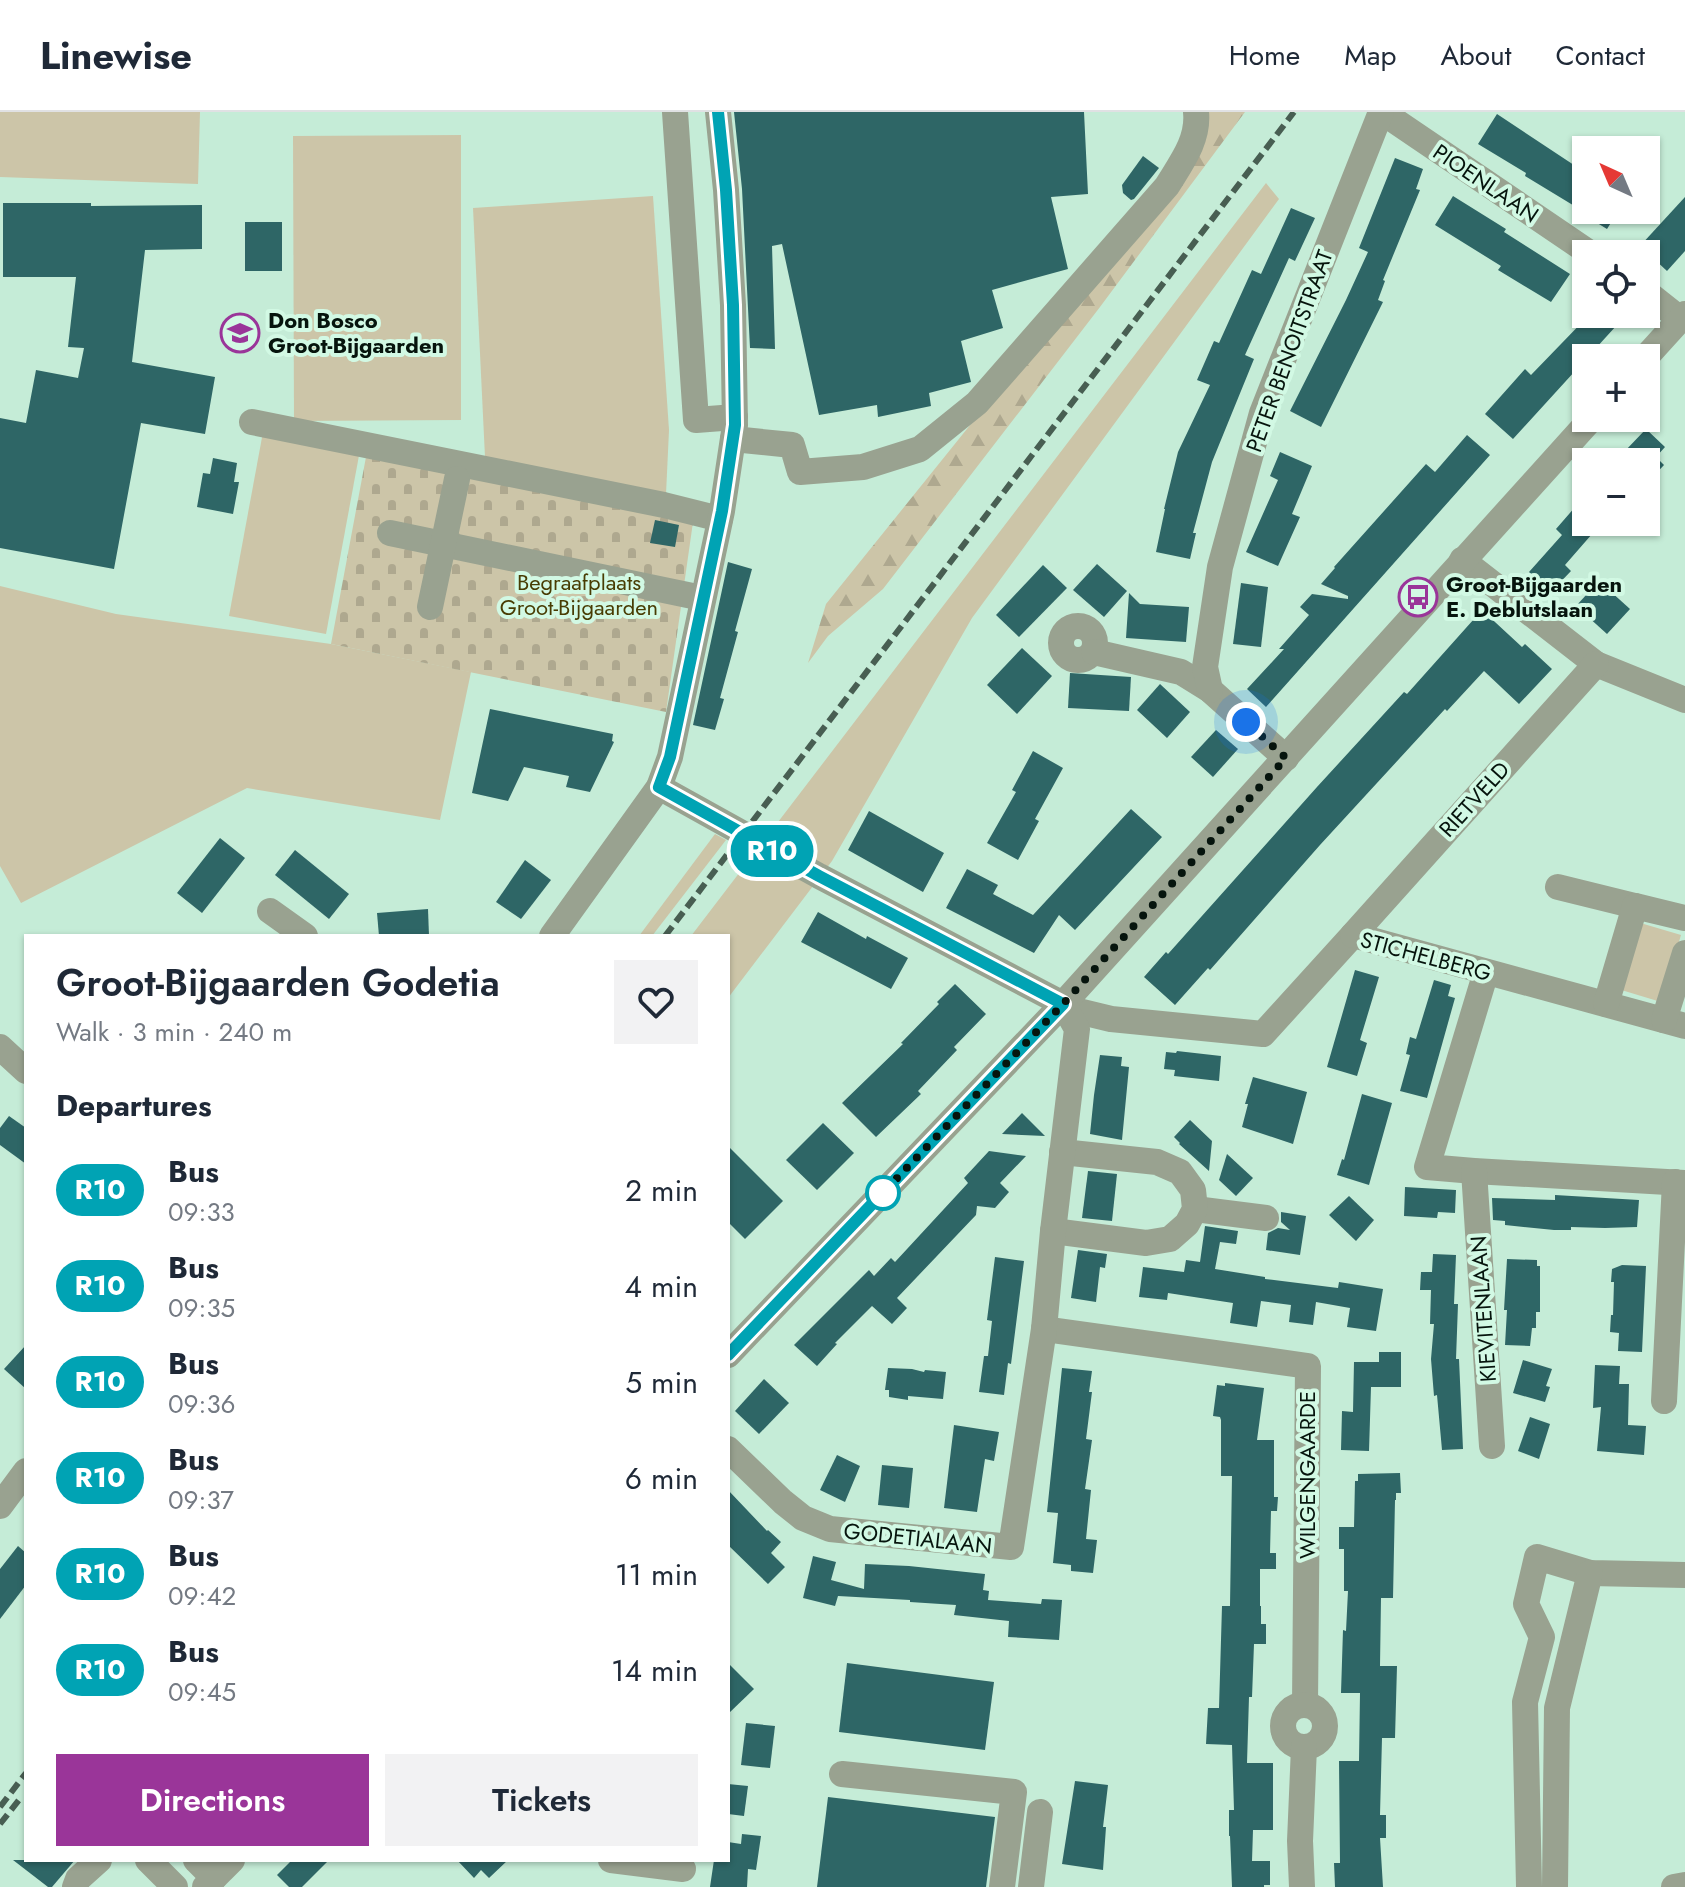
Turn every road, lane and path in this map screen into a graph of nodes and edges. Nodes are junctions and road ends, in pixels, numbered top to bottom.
1 (675, 112) edge
2 (718, 112) edge
3 (1196, 112) edge
4 (1381, 112) edge
5 (1572, 241) edge
6 (1660, 301) edge
7 (1683, 316) edge
8 (1658, 344) edge
9 (252, 422) dead end
10 (734, 428) junction
11 (1579, 432) edge
12 (457, 479) dead end
13 (720, 519) junction
14 (390, 533) dead end
15 (442, 544) junction
16 (1462, 560) junction
17 (702, 598) junction
18 (430, 607) dead end
19 (1094, 652) dead end
20 (1596, 664) junction
21 (1210, 690) junction
22 (1685, 700) edge
23 (1286, 758) junction
24 (659, 787) junction
25 (1558, 887) dead end
26 (1635, 906) junction
27 (270, 911) dead end
28 (1685, 918) edge
29 (302, 934) edge
30 (553, 934) edge
31 (1353, 935) junction
32 (1685, 953) edge
33 (1486, 972) junction
34 (1063, 1004) junction
35 (1606, 1004) junction
36 (1674, 1023) edge
37 (0, 1047) edge
38 (24, 1069) edge
39 (1062, 1152) junction
40 (1474, 1171) junction
41 (1680, 1182) edge
42 (1195, 1209) junction
43 (1266, 1218) dead end
44 (1053, 1231) junction
45 (1044, 1329) junction
46 (730, 1353) edge
47 (1664, 1401) dead end
48 (1492, 1446) dead end
49 (730, 1451) edge
50 (24, 1474) edge
51 (0, 1506) edge
52 (1590, 1573) junction
53 (1685, 1575) edge
54 (842, 1774) dead end
55 (1040, 1812) dead end
56 (97, 1862) edge
57 (150, 1862) edge
58 (623, 1862) edge
59 (683, 1872) edge
60 (1685, 1885) edge
61 (75, 1887) edge
62 (175, 1887) edge
63 (1002, 1887) edge
64 (1031, 1887) edge
65 (1302, 1887) edge
66 (1529, 1887) edge
67 (1555, 1887) edge
68 (1674, 1887) edge

1 - 10 street
2 - 10 street
3 - 10 street
4 - 5 street, PIOENLAAN
4 - 21 street, PETER BENOITSTRAAT
6 - 7 street
7 - 8 street
9 - 13 street
10 - 13 street
11 - 16 street
12 - 15 street
13 - 17 street
14 - 15 street
15 - 17 street
15 - 18 street
16 - 20 street
16 - 23 street
17 - 24 street
19 - 21 street
20 - 22 street
20 - 31 street, RIETVELD
21 - 23 street
23 - 34 street
24 - 30 street
24 - 34 street
25 - 26 street
26 - 28 street
26 - 35 street
27 - 29 street
31 - 33 street, STICHELBERG
31 - 34 street, STICHELBERG
32 - 36 street
33 - 35 street, STICHELBERG
33 - 40 street
34 - 39 street, GODETIALAAN
34 - 46 street
35 - 36 street, STICHELBERG
37 - 38 street
39 - 42 street
39 - 44 street, GODETIALAAN
40 - 41 street
40 - 48 street, KIEVITENLAAN
41 - 47 street
42 - 43 street
42 - 44 street
44 - 45 street, GODETIALAAN
45 - 49 street, GODETIALAAN
45 - 65 street, WILGENGAARDE
50 - 51 street
52 - 53 street
52 - 66 street
52 - 67 street
54 - 63 street
55 - 64 street
56 - 61 street
57 - 62 street
58 - 59 street
60 - 68 street

